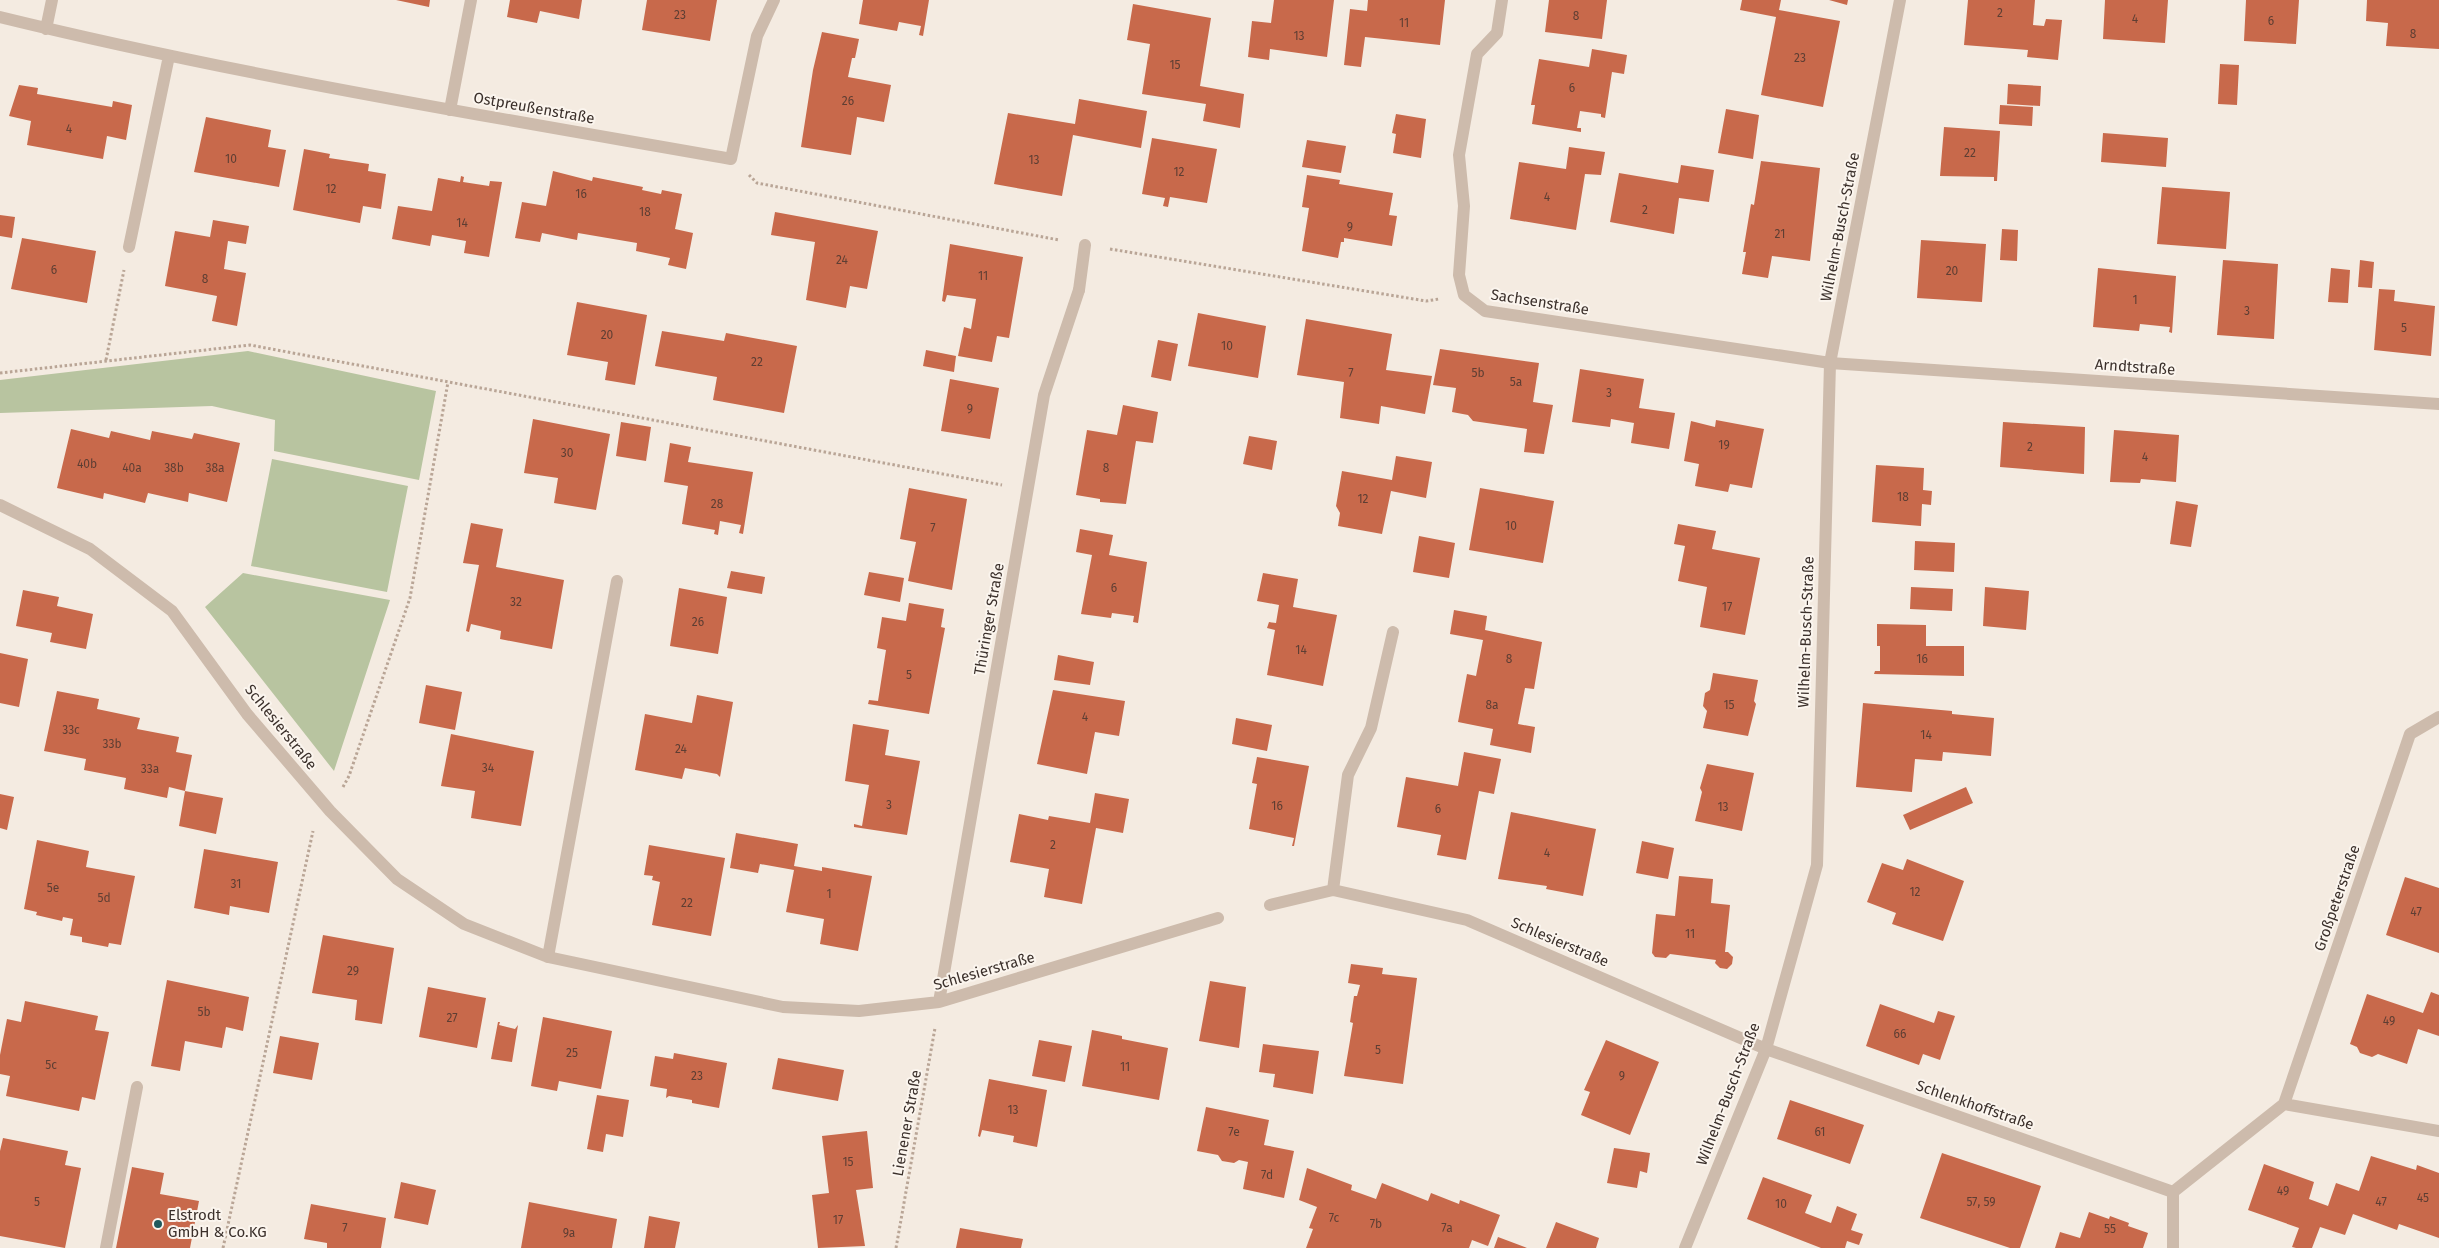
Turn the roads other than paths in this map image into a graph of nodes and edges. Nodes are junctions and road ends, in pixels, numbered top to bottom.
1 (52, 0) edge
2 (471, 0) edge
3 (774, 0) edge
4 (1502, 0) edge
5 (1900, 0) edge
6 (0, 17) edge
7 (46, 28) junction
8 (169, 56) junction
9 (450, 110) junction
10 (1086, 245) road end
11 (129, 247) road end
12 (1830, 363) junction
13 (2439, 404) edge
14 (0, 505) edge
15 (617, 581) dead end
16 (1393, 632) dead end
17 (2439, 718) edge
18 (1333, 890) junction
19 (1270, 905) dead end
20 (1218, 918) dead end
21 (548, 956) junction
22 (939, 1002) junction
23 (1766, 1049) junction
24 (137, 1087) dead end
25 (2284, 1104) junction
26 (2439, 1131) edge
27 (2173, 1192) junction
28 (106, 1248) edge
29 (1684, 1248) edge
30 (2173, 1248) edge

1 - 7 street
2 - 9 street
3 - 9 street, Ostpreußenstraße
4 - 12 street, Sachsenstraße
5 - 12 street, Wilhelm-Busch-Straße
6 - 7 street, Ostpreußenstraße
7 - 8 street, Ostpreußenstraße
8 - 9 street, Ostpreußenstraße
8 - 11 street
10 - 22 street, Thüringer Straße
12 - 13 street, Arndtstraße
12 - 23 street, Wilhelm-Busch-Straße
14 - 21 street, Schlesierstraße
15 - 21 street
16 - 18 street
17 - 25 street, Großpeterstraße
18 - 19 street, Schlesierstraße
18 - 23 street, Schlesierstraße
20 - 22 street, Schlesierstraße
21 - 22 street, Schlesierstraße
23 - 27 street, Schlenkhoffstraße
23 - 29 street, Wilhelm-Busch-Straße
24 - 28 street
25 - 26 street
25 - 27 street
27 - 30 street

